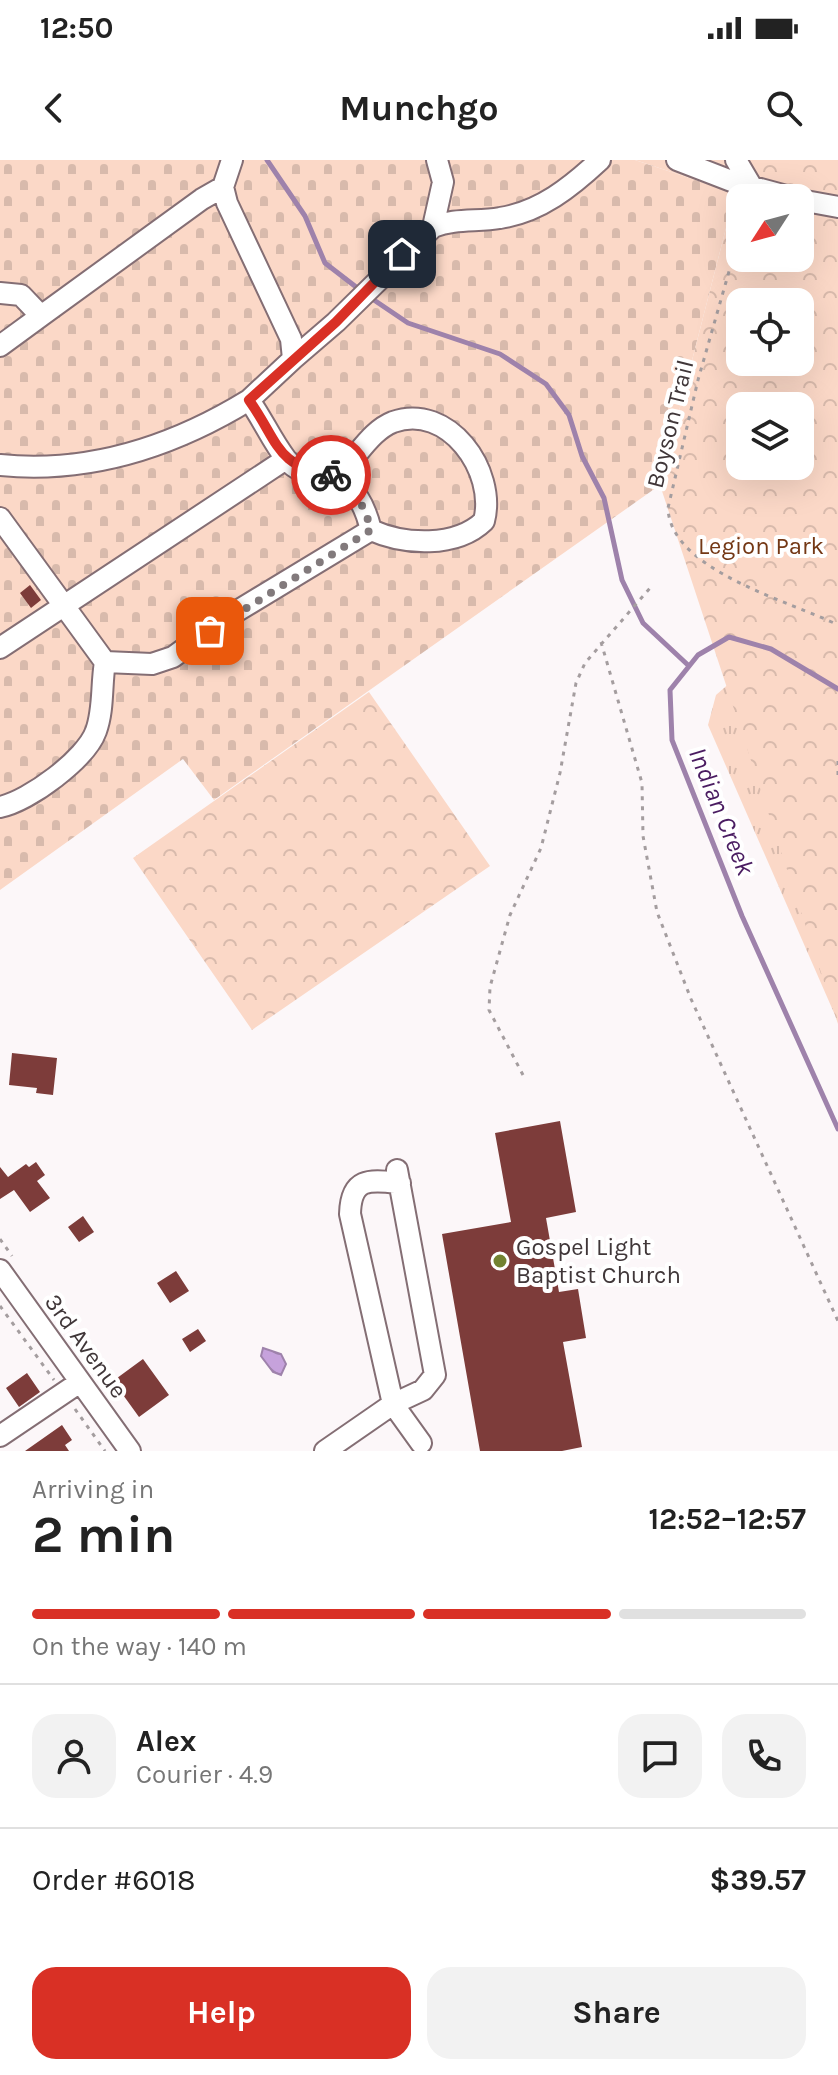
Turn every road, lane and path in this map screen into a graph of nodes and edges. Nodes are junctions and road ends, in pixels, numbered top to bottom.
1 (232, 160) edge
2 (437, 160) edge
3 (600, 160) edge
4 (677, 160) edge
5 (736, 160) edge
6 (744, 184) edge
7 (750, 184) edge
8 (223, 187) junction
9 (814, 203) edge
10 (838, 207) edge
11 (433, 227) junction
12 (729, 272) edge
13 (0, 293) edge
14 (41, 316) junction
15 (0, 346) edge
16 (293, 359) junction
17 (249, 400) junction
18 (286, 459) junction
19 (0, 465) edge
20 (335, 476) junction
21 (0, 518) edge
22 (371, 530) junction
23 (650, 588) dead end
24 (61, 606) junction
25 (838, 625) edge
26 (601, 642) junction
27 (0, 648) edge
28 (105, 662) junction
29 (838, 761) edge
30 (838, 781) edge
31 (0, 807) edge
32 (523, 1075) dead end
33 (0, 1270) edge
34 (838, 1321) edge
35 (80, 1382) junction
36 (393, 1404) junction
37 (0, 1436) edge
38 (421, 1443) dead end
39 (130, 1451) edge
40 (325, 1451) edge

1 - 8 street
2 - 11 street
3 - 11 street
4 - 6 street
5 - 7 street
8 - 14 street
8 - 16 street
9 - 10 street
11 - 16 street
12 - 25 path, Boyson Trail
13 - 14 street
14 - 15 street
16 - 17 street
17 - 18 street
17 - 19 street
18 - 20 street
18 - 24 street
20 - 22 street
20 - 22 street
21 - 24 street
22 - 28 street
23 - 26 path
24 - 27 street
24 - 28 street
26 - 32 path
26 - 34 path
28 - 31 street
29 - 30 path
33 - 35 street, 3rd Avenue
35 - 37 street
35 - 39 street, 3rd Avenue
36 - 36 street
36 - 38 street
36 - 40 street

